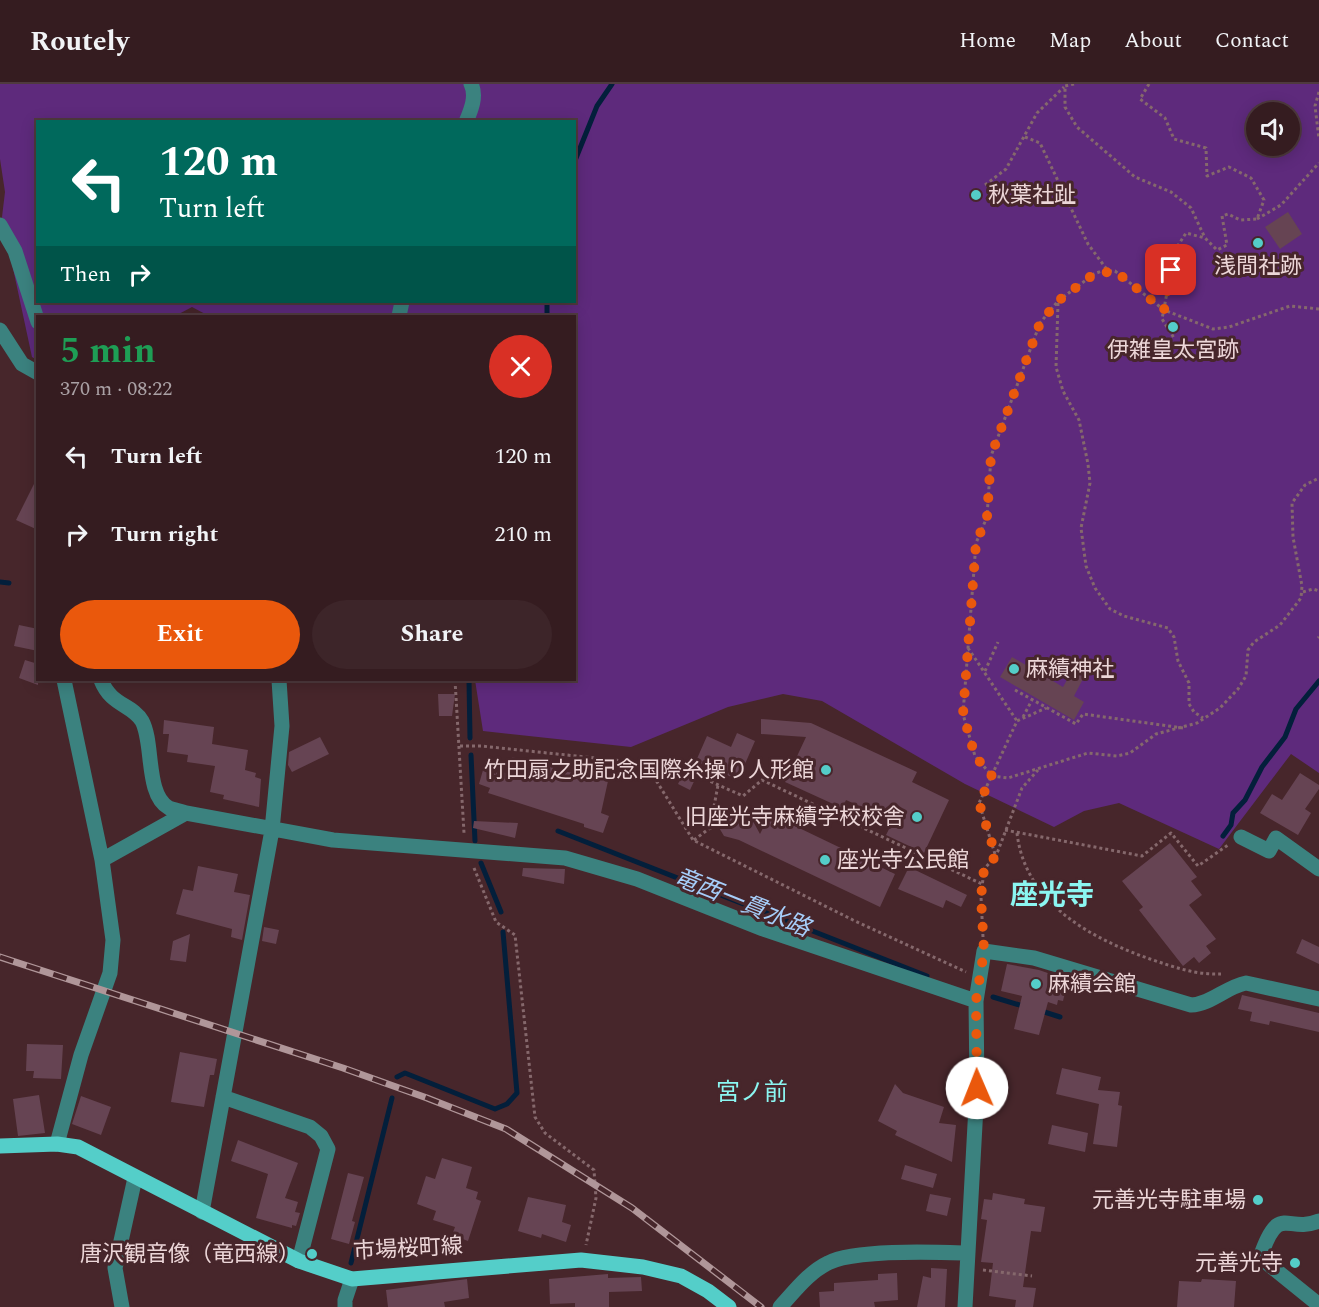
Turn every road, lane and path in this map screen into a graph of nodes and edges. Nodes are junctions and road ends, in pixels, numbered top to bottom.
1 (471, 84) edge
2 (1074, 84) edge
3 (1149, 84) edge
4 (1066, 85) edge
5 (1319, 92) edge
6 (467, 120) edge
7 (1025, 137) junction
8 (1319, 139) edge
9 (1319, 163) edge
10 (985, 185) dead end
11 (1257, 219) junction
12 (0, 225) edge
13 (1205, 238) junction
14 (1108, 271) junction
15 (1058, 301) junction
16 (1319, 309) edge
17 (1164, 310) junction
18 (36, 316) edge
19 (0, 330) edge
20 (1174, 338) dead end
21 (36, 373) edge
22 (1319, 478) edge
23 (1319, 591) edge
24 (1303, 592) junction
25 (998, 642) dead end
26 (968, 646) junction
27 (984, 672) junction
28 (64, 681) edge
29 (101, 681) edge
30 (279, 681) edge
31 (455, 681) edge
32 (1015, 690) dead end
33 (1032, 700) junction
34 (1046, 708) junction
35 (1023, 718) junction
36 (1203, 718) junction
37 (1017, 721) junction
38 (1184, 728) junction
39 (460, 746) junction
40 (1040, 769) junction
41 (992, 776) junction
42 (705, 779) dead end
43 (718, 784) junction
44 (186, 813) junction
45 (726, 824) dead end
46 (710, 828) junction
47 (272, 830) junction
48 (1005, 830) junction
49 (1017, 833) junction
50 (1241, 837) joint
51 (693, 840) junction
52 (465, 850) junction
53 (996, 856) junction
54 (102, 860) junction
55 (1319, 869) edge
56 (982, 884) junction
57 (984, 951) junction
58 (1226, 974) dead end
59 (978, 978) junction
60 (1319, 999) edge
61 (976, 1001) junction
62 (223, 1097) junction
63 (57, 1144) junction
64 (0, 1146) edge
65 (135, 1178) junction
66 (202, 1212) junction
67 (1319, 1221) edge
68 (581, 1260) junction
69 (966, 1260) junction
70 (299, 1261) junction
71 (1032, 1276) dead end
72 (352, 1279) junction
73 (968, 1304) edge
74 (1319, 1305) edge
75 (122, 1307) edge
76 (345, 1307) edge
77 (729, 1307) edge
78 (780, 1307) edge

1 - 6 street
2 - 4 path
3 - 11 path
4 - 7 path
4 - 13 path
5 - 8 path
7 - 10 path
7 - 14 path
9 - 11 path
11 - 13 path
12 - 18 street
13 - 17 path
14 - 15 path
14 - 17 path
15 - 26 path
15 - 36 path
16 - 17 path
17 - 20 path
19 - 21 street
22 - 24 path
23 - 24 path
24 - 36 path
25 - 27 path
26 - 27 path
26 - 41 path
27 - 37 path
28 - 54 street
29 - 44 street
30 - 47 street
31 - 39 path
32 - 33 path
33 - 34 path
33 - 35 path
34 - 35 path
34 - 38 path
35 - 37 path
36 - 38 path
37 - 41 path
38 - 40 path
39 - 51 path
39 - 52 path
40 - 41 path
40 - 48 path
41 - 53 path
42 - 43 path
43 - 46 path
43 - 56 path
44 - 47 street
44 - 54 street
45 - 46 path
46 - 51 path
47 - 52 street
47 - 62 street
48 - 49 path
48 - 53 path
49 - 50 path
49 - 58 path
50 - 55 street
51 - 59 path
52 - 61 street
52 - 68 path
53 - 56 path
54 - 63 street
56 - 57 path
57 - 59 street
57 - 60 street
59 - 61 street
61 - 69 street
62 - 66 street
62 - 70 street
63 - 64 main road, 市場桜町線
63 - 65 main road, 市場桜町線
65 - 66 main road, 市場桜町線
65 - 75 street
66 - 70 main road, 市場桜町線
67 - 74 street
68 - 72 main road, 市場桜町線
68 - 77 main road, 市場桜町線
69 - 71 path
69 - 73 street
69 - 78 street
70 - 72 main road, 市場桜町線
72 - 76 street

